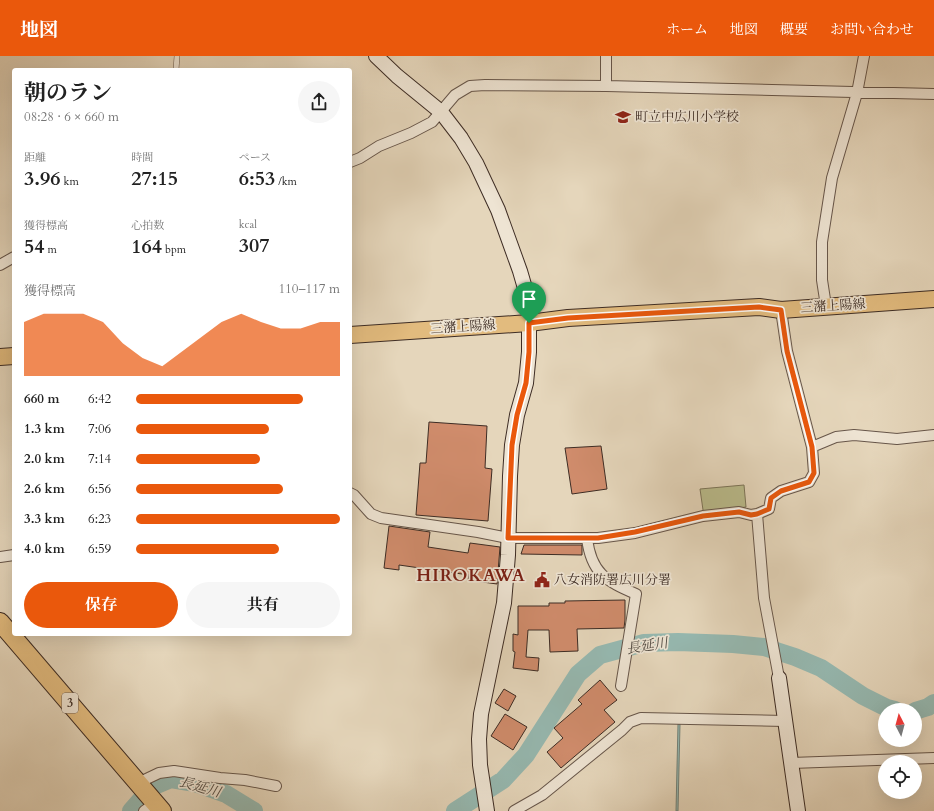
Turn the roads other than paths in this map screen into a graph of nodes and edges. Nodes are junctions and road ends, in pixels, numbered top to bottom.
1 (177, 56) edge
2 (376, 56) edge
3 (606, 56) edge
4 (864, 56) edge
5 (176, 68) edge
6 (606, 86) junction
7 (857, 93) junction
8 (934, 94) edge
9 (441, 112) junction
10 (352, 161) edge
11 (12, 258) edge
12 (0, 265) edge
13 (934, 299) edge
14 (826, 306) junction
15 (781, 310) junction
16 (529, 323) junction
17 (352, 335) edge
18 (12, 356) edge
19 (0, 357) edge
20 (934, 436) edge
21 (812, 447) junction
22 (352, 494) edge
23 (757, 514) junction
24 (508, 538) junction
25 (587, 538) junction
26 (12, 555) edge
27 (0, 557) edge
28 (3, 630) edge
29 (779, 678) joint
30 (622, 686) dead end
31 (785, 721) junction
32 (934, 758) edge
33 (791, 763) junction
34 (139, 784) junction
35 (276, 786) dead end
36 (154, 806) edge
37 (487, 811) edge
38 (514, 811) edge
39 (798, 811) edge

1 - 5 lane
2 - 9 street
3 - 6 street
4 - 7 street
6 - 7 street
6 - 9 street
7 - 8 street
7 - 14 street
9 - 10 street
9 - 16 street
11 - 12 street
13 - 14 main road, 三潴上陽線
14 - 15 main road, 三潴上陽線
15 - 16 main road, 三潴上陽線
15 - 21 street
16 - 17 main road, 三潴上陽線
16 - 24 street
18 - 19 main road
20 - 21 street
21 - 23 street
22 - 24 street
23 - 25 street
23 - 29 street
24 - 25 street
24 - 37 street
25 - 30 street
26 - 27 street
28 - 34 highway, 3
29 - 31 street
31 - 33 street
31 - 38 street
32 - 33 street
33 - 39 street
34 - 35 street
34 - 36 highway, 3

